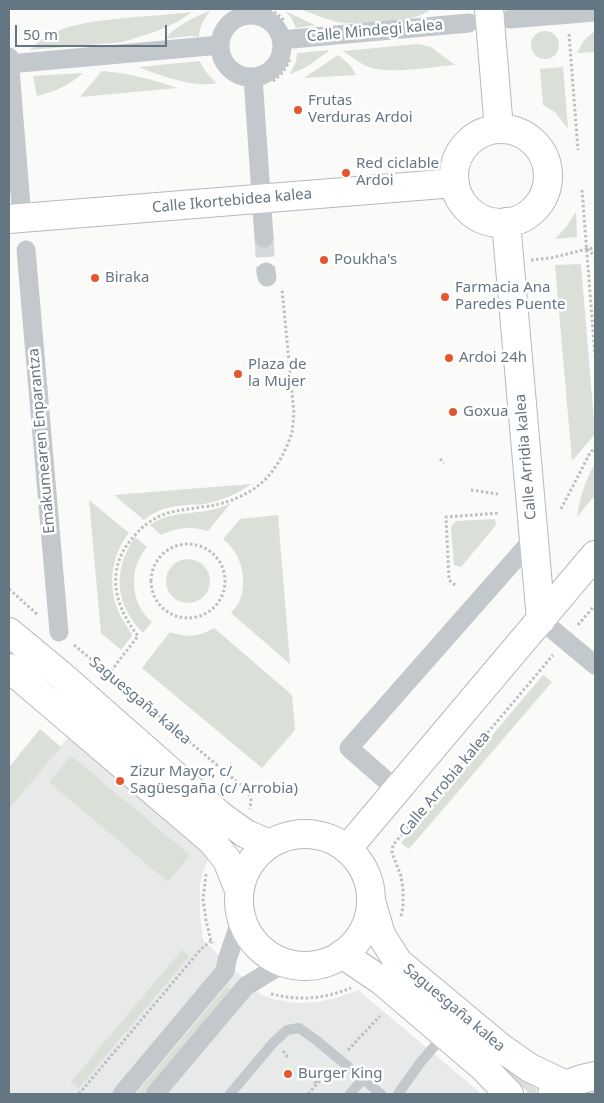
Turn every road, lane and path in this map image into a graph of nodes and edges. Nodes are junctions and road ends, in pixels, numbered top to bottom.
1 (248, 12) edge
2 (595, 12) edge
3 (568, 14) junction
4 (489, 17) edge
5 (281, 40) junction
6 (220, 45) junction
7 (9, 58) edge
8 (9, 64) edge
9 (253, 76) junction
10 (499, 129) junction
11 (578, 150) dead end
12 (455, 183) junction
13 (582, 190) dead end
14 (262, 199) junction
15 (16, 219) edge
16 (506, 222) junction
17 (264, 238) tunnel mouth
18 (595, 248) edge
19 (587, 249) junction
20 (26, 250) dead end
21 (595, 256) edge
22 (528, 260) dead end
23 (272, 278) dead end
24 (595, 356) edge
25 (595, 447) edge
26 (440, 459) dead end
27 (444, 462) dead end
28 (471, 490) dead end
29 (498, 494) dead end
30 (561, 508) dead end
31 (500, 513) dead end
32 (533, 539) junction
33 (595, 555) edge
34 (456, 585) dead end
35 (9, 589) edge
36 (220, 600) joint
37 (595, 605) edge
38 (541, 620) junction
39 (576, 627) dead end
40 (9, 632) edge
41 (59, 632) junction
42 (554, 655) dead end
43 (595, 666) edge
44 (9, 668) edge
45 (108, 674) junction
46 (397, 790) junction
47 (246, 815) dead end
48 (270, 844) junction
49 (347, 849) junction
50 (207, 870) dead end
51 (239, 890) junction
52 (372, 904) junction
53 (241, 919) junction
54 (400, 923) dead end
55 (342, 954) junction
56 (284, 963) junction
57 (358, 986) dead end
58 (270, 993) dead end
59 (444, 1034) junction
60 (273, 1043) junction
61 (290, 1046) dead end
62 (283, 1051) junction
63 (289, 1059) dead end
64 (322, 1064) dead end
65 (330, 1070) dead end
66 (595, 1076) edge
67 (311, 1078) dead end
68 (363, 1079) junction
69 (317, 1084) dead end
70 (559, 1090) edge
71 (78, 1094) edge
72 (122, 1094) edge
73 (155, 1094) edge
74 (230, 1094) edge
75 (350, 1094) edge
76 (381, 1094) edge
77 (398, 1094) edge
78 (509, 1094) edge

1 - 5 street
1 - 6 street
2 - 3 street, Calle Mindegi kalea
3 - 4 street, Calle Mindegi kalea
3 - 11 path
4 - 5 street, Calle Mindegi kalea
4 - 10 street
5 - 9 street
6 - 8 street
6 - 9 street
7 - 8 street
8 - 15 street
9 - 14 street
10 - 12 street
10 - 16 street
12 - 14 street, Calle Ikortebidea kalea
12 - 16 street
13 - 19 path
14 - 15 street, Calle Ikortebidea kalea
14 - 17 street
16 - 32 street, Calle Arridia kalea
18 - 19 path
19 - 21 path
19 - 22 path
19 - 24 path
20 - 41 street, Emakumearen Enparantza
23 - 45 path
25 - 30 path
26 - 27 path
28 - 29 path
31 - 34 path
32 - 38 street, Calle Arridia kalea
32 - 46 street
33 - 38 street
35 - 41 path, Saguesgaña kalea
36 - 36 path
37 - 39 path
38 - 43 street
38 - 46 street
40 - 48 street, Saguesgaña kalea
41 - 45 path, Saguesgaña kalea
42 - 54 path, Calle Arrobia kalea
44 - 51 street
45 - 47 path, Saguesgaña kalea
46 - 49 street
48 - 49 street
48 - 51 street
49 - 52 street
50 - 71 path
51 - 53 street
52 - 55 street
52 - 70 street, Saguesgaña kalea
53 - 56 street
53 - 72 street
55 - 56 street
55 - 59 street, Saguesgaña kalea
56 - 73 street
57 - 58 path
59 - 77 lane
59 - 78 street, Saguesgaña kalea
60 - 62 path
60 - 68 lane
60 - 74 lane
61 - 62 path
62 - 63 path
64 - 65 path
66 - 70 street
67 - 69 path
68 - 75 lane
68 - 76 lane

